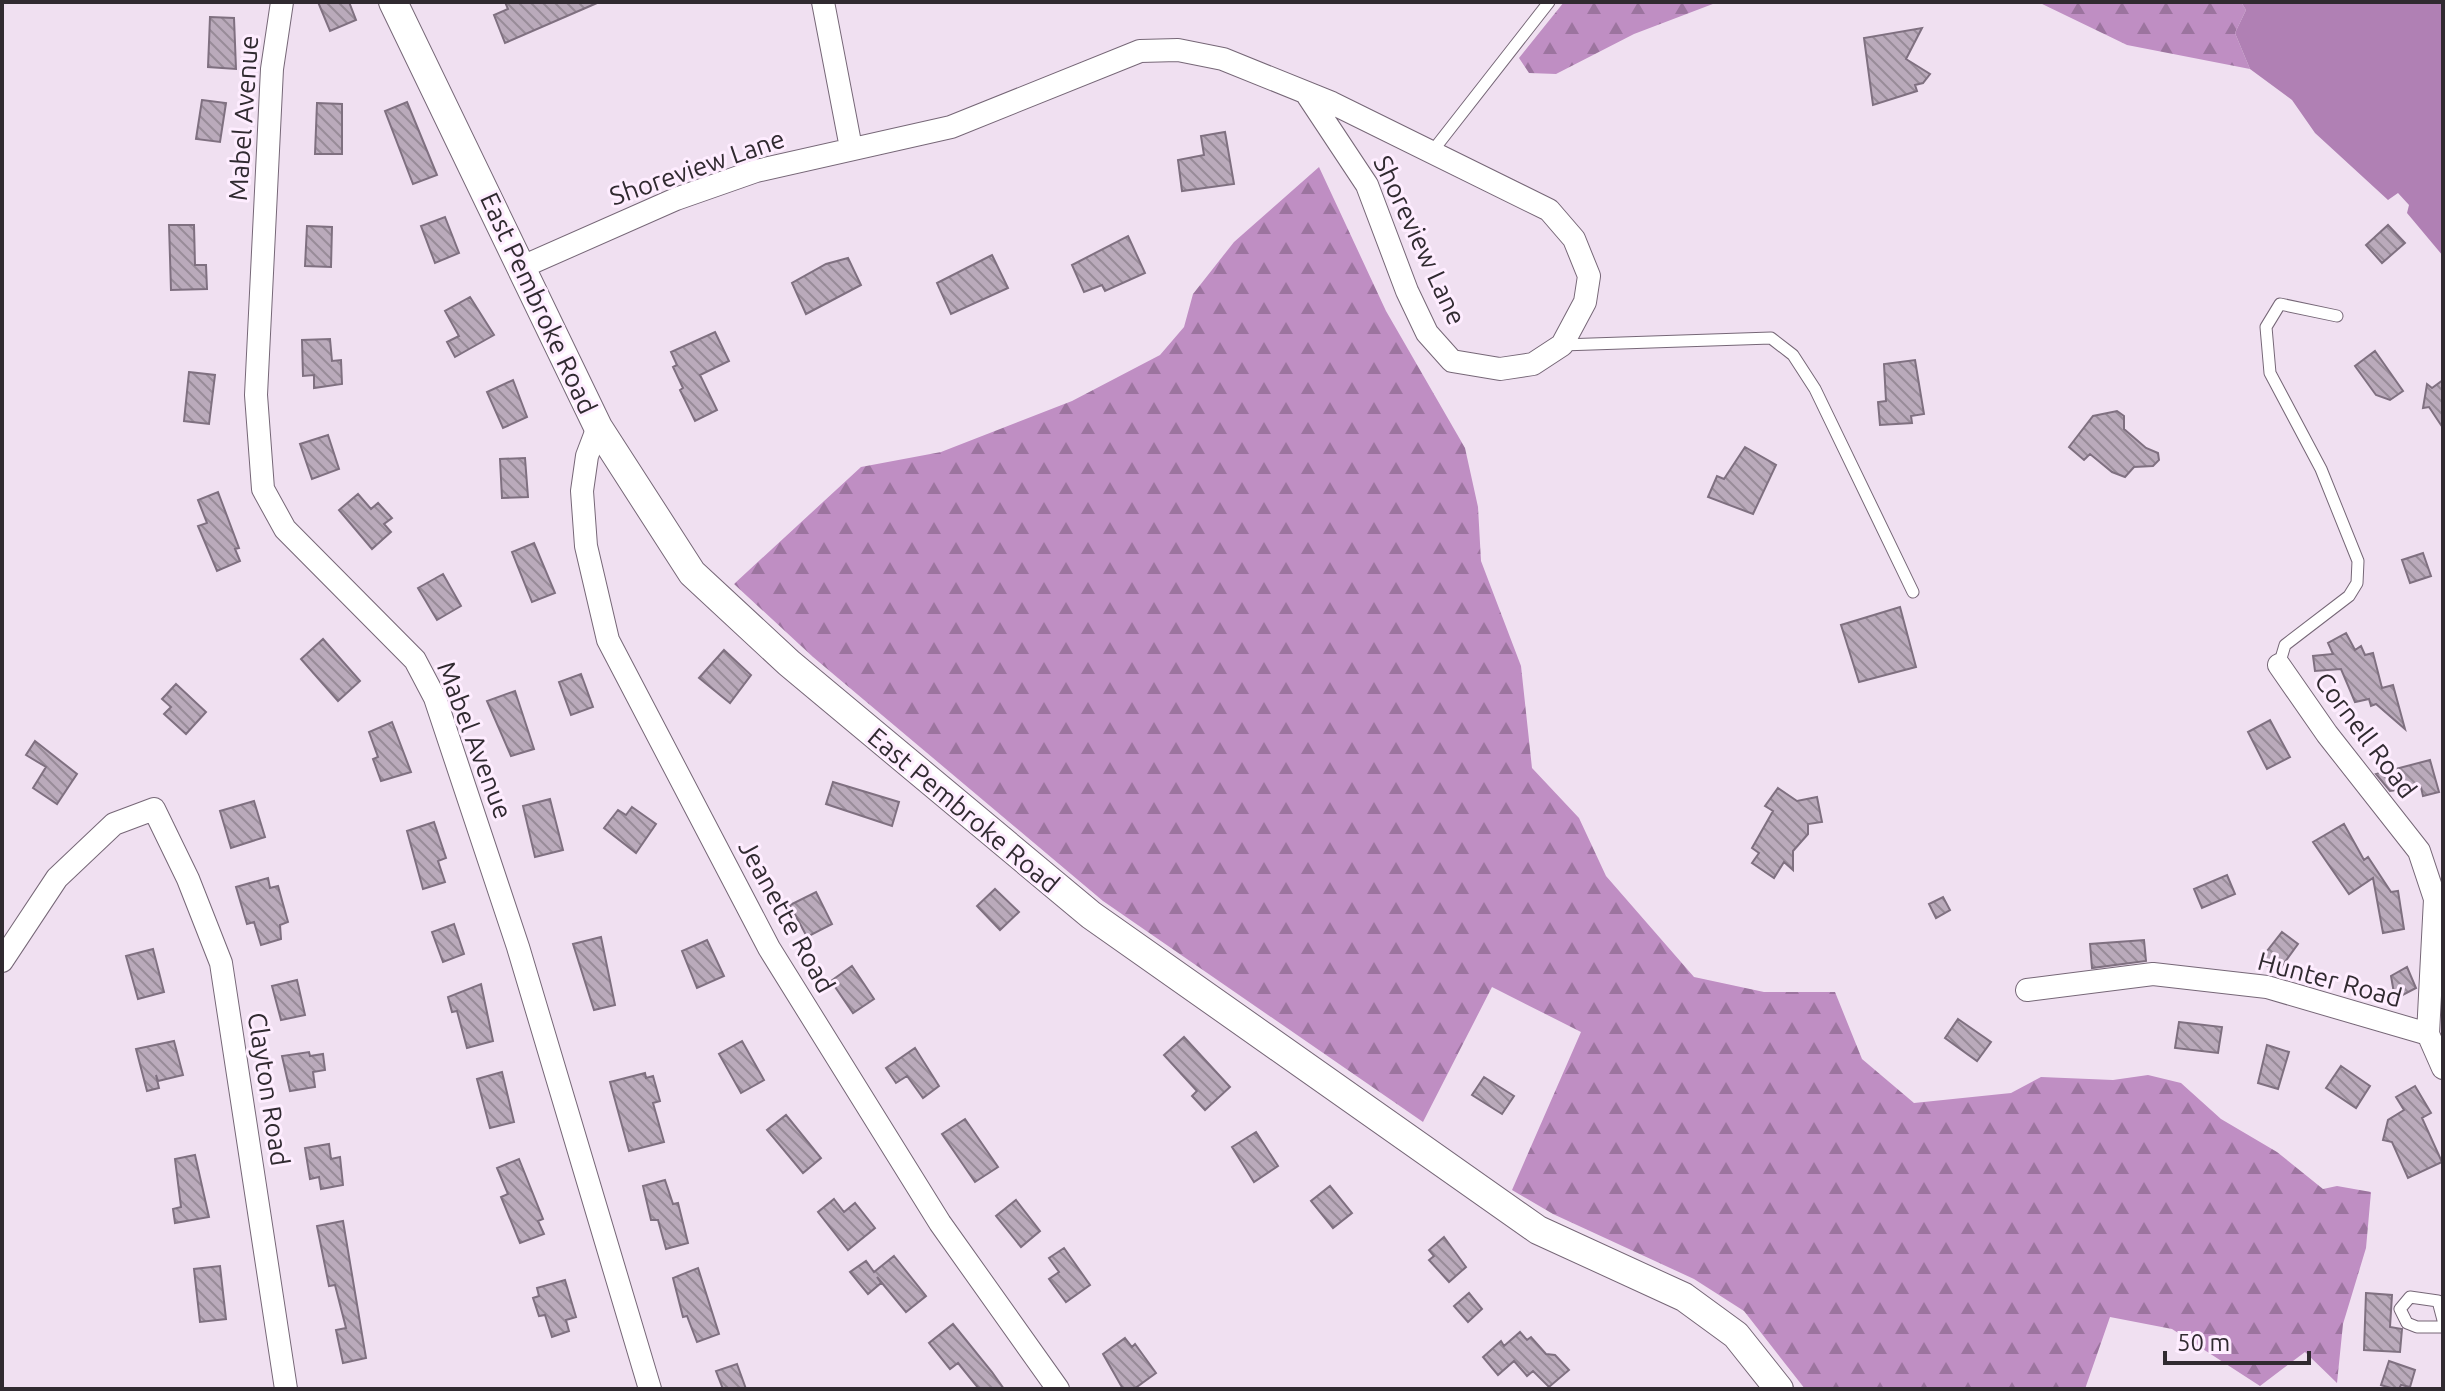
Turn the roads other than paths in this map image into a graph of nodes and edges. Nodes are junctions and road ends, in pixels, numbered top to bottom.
1 (282, 2) edge
2 (393, 2) edge
3 (823, 2) edge
4 (1549, 2) edge
5 (1306, 93) junction
6 (851, 148) junction
7 (1431, 154) junction
8 (522, 267) junction
9 (2337, 316) dead end
10 (1562, 345) junction
11 (598, 427) junction
12 (1913, 592) dead end
13 (2279, 665) joint
14 (2, 961) edge
15 (2027, 990) dead end
16 (2428, 1034) junction
17 (2443, 1068) edge
18 (2443, 1320) edge
19 (2443, 1327) edge
20 (286, 1389) edge
21 (650, 1389) edge
22 (1058, 1389) edge
23 (1779, 1389) edge

1 - 21 street, Mabel Avenue
2 - 8 street, East Pembroke Road
3 - 6 street
4 - 7 lane
5 - 6 street, Shoreview Lane
5 - 7 street, Shoreview Lane
5 - 10 street, Shoreview Lane
6 - 8 street, Shoreview Lane
7 - 10 street, Shoreview Lane
8 - 11 street, East Pembroke Road
9 - 13 lane
10 - 12 lane
11 - 22 street, Jeanette Road
11 - 23 street, East Pembroke Road
13 - 16 street, Cornell Road
14 - 20 street, Clayton Road
15 - 16 street, Hunter Road
16 - 17 street, Cornell Road
18 - 19 lane

